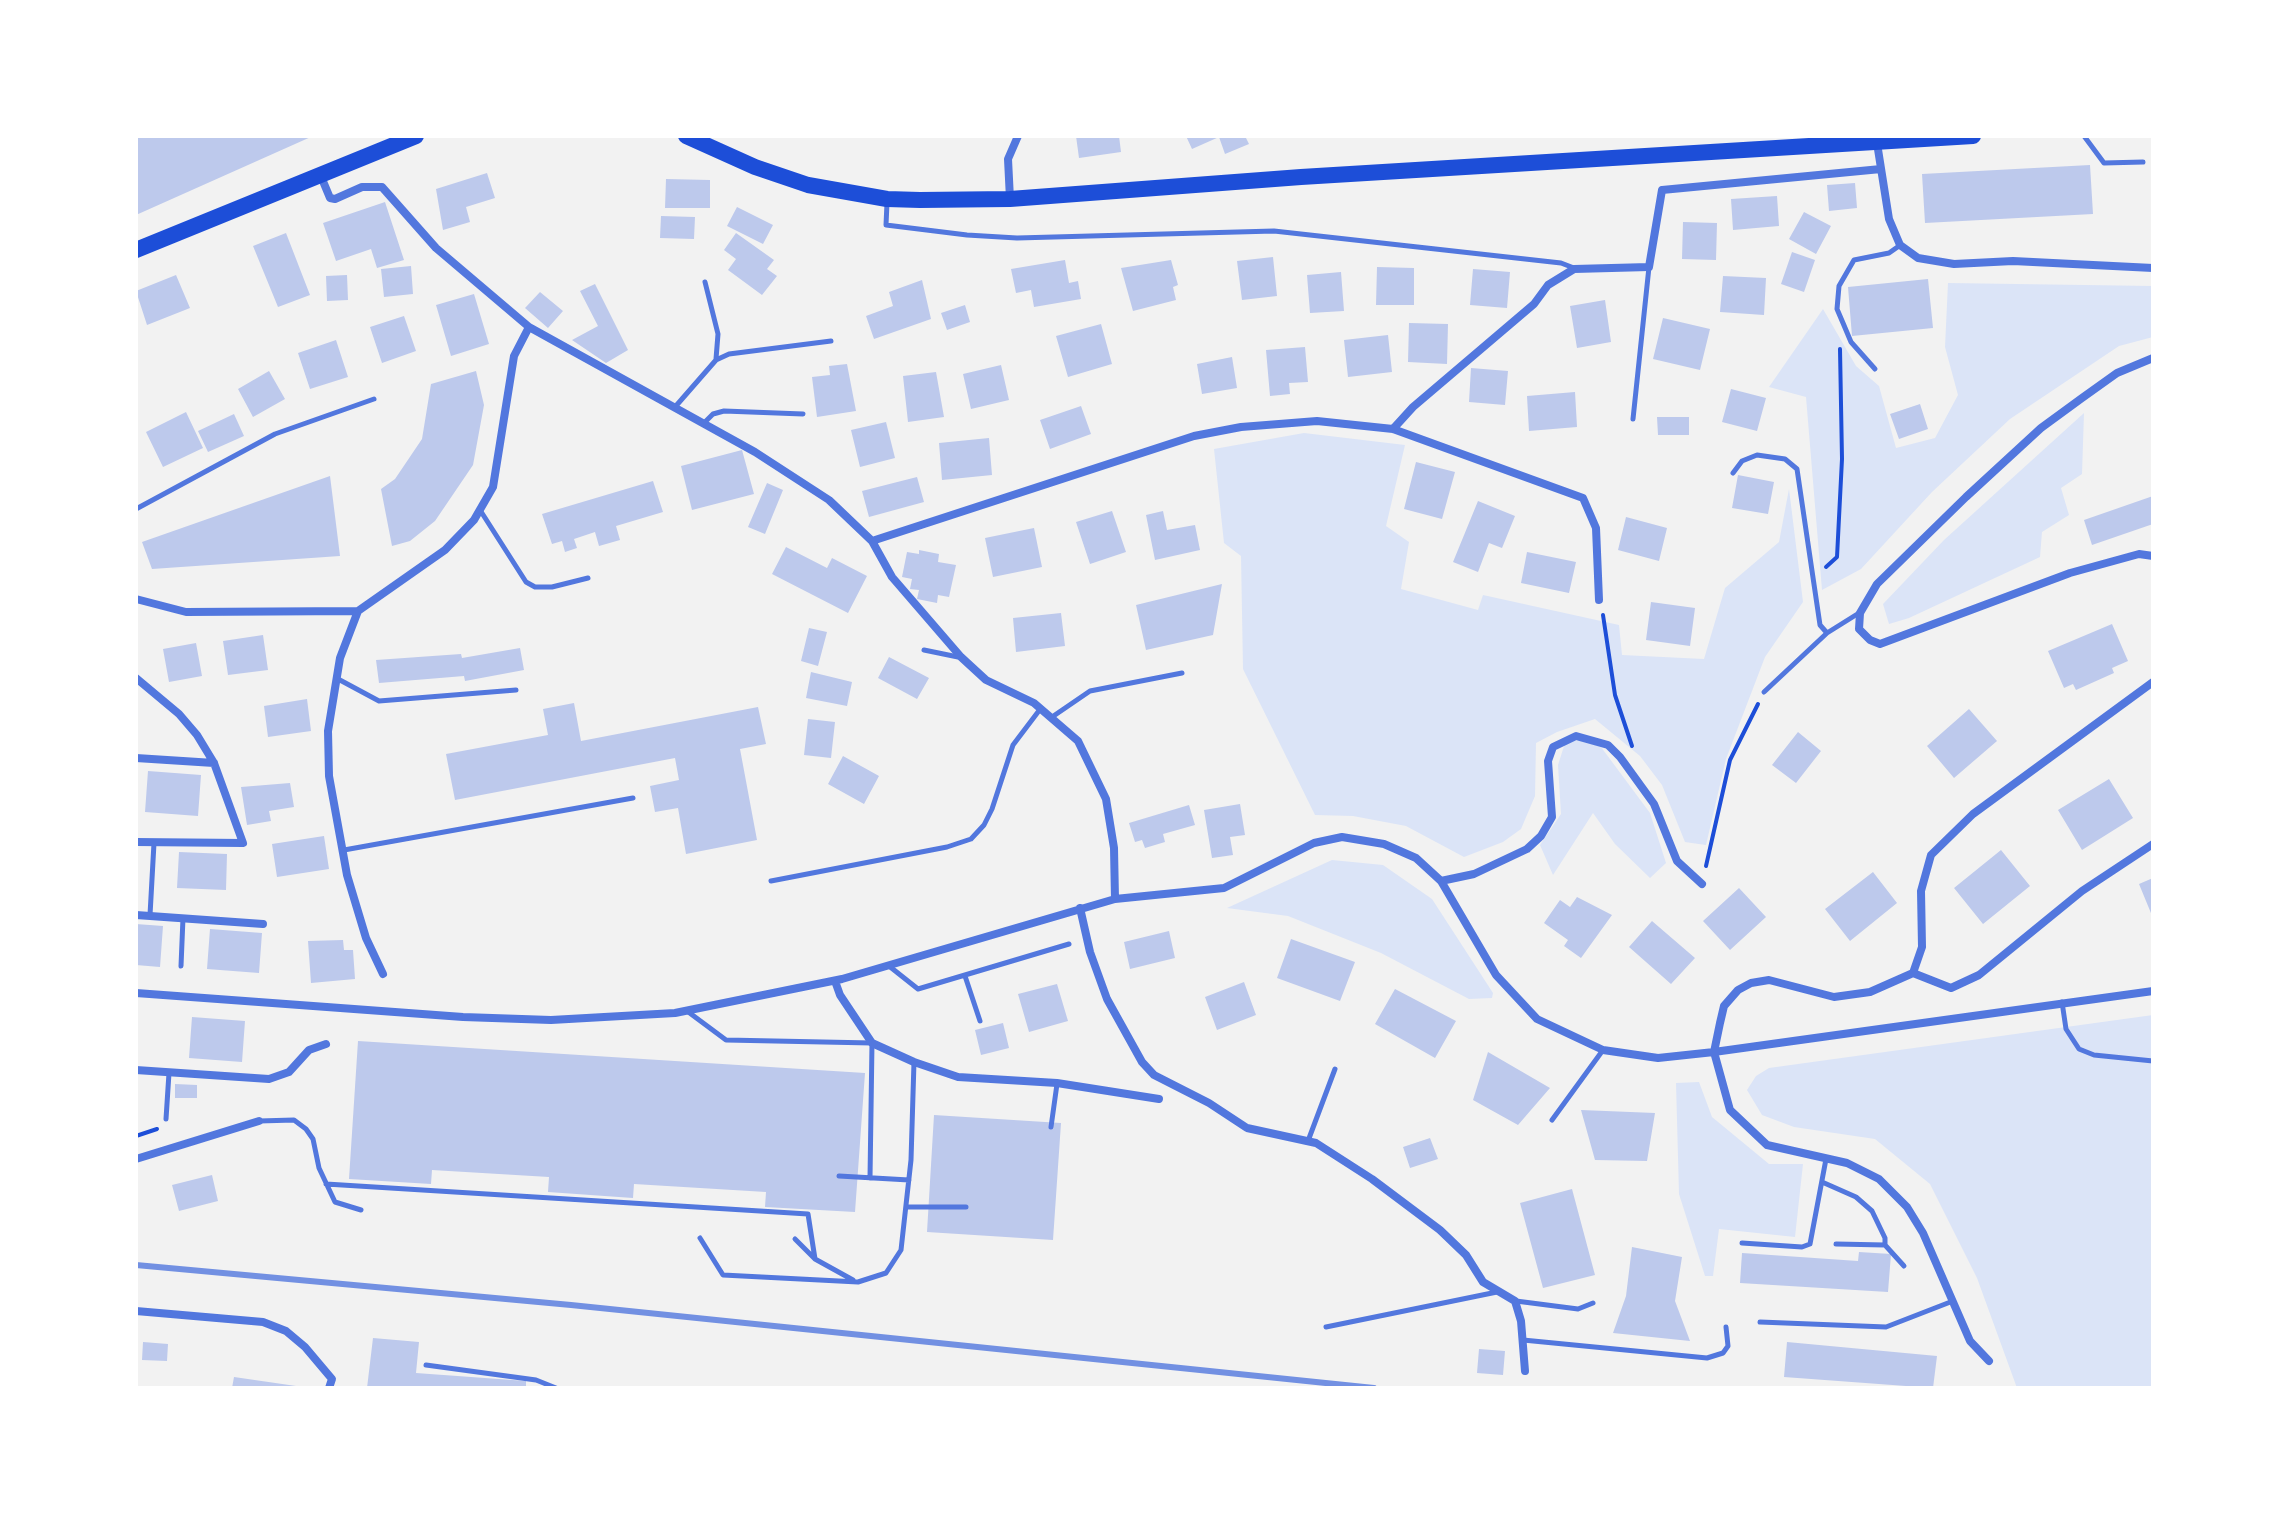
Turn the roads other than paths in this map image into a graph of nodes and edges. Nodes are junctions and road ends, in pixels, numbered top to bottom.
1 (416, 136) edge
2 (686, 136) edge
3 (1018, 136) edge
4 (1973, 136) edge
5 (2084, 136) edge
6 (1877, 143) junction
7 (2143, 162) dead end
8 (1881, 169) junction
9 (320, 174) junction
10 (887, 199) junction
11 (1010, 199) junction
12 (1900, 245) junction
13 (136, 250) edge
14 (1649, 267) junction
15 (2153, 268) edge
16 (1574, 269) junction
17 (705, 282) dead end
18 (529, 327) junction
19 (831, 341) dead end
20 (2153, 358) edge
21 (716, 360) junction
22 (1875, 369) dead end
23 (374, 399) dead end
24 (675, 407) junction
25 (803, 414) dead end
26 (1633, 419) dead end
27 (704, 423) junction
28 (1393, 429) junction
29 (1733, 473) dead end
30 (136, 509) edge
31 (480, 510) junction
32 (872, 541) junction
33 (2153, 556) edge
34 (588, 578) dead end
35 (136, 599) edge
36 (1599, 600) road end
37 (358, 611) junction
38 (1860, 613) junction
39 (1827, 633) junction
40 (924, 650) dead end
41 (961, 657) junction
42 (1182, 673) dead end
43 (136, 678) edge
44 (337, 678) junction
45 (2153, 682) edge
46 (516, 690) dead end
47 (1764, 692) road end
48 (1041, 708) junction
49 (1052, 717) junction
50 (136, 758) edge
51 (214, 763) junction
52 (633, 798) dead end
53 (136, 842) edge
54 (154, 843) junction
55 (2153, 844) edge
56 (344, 850) junction
57 (771, 881) dead end
58 (1441, 881) junction
59 (1702, 884) road end
60 (1115, 899) junction
61 (1080, 908) junction
62 (136, 915) edge
63 (150, 916) junction
64 (183, 918) junction
65 (263, 924) dead end
66 (1069, 944) dead end
67 (181, 966) dead end
68 (888, 966) junction
69 (1913, 973) junction
70 (383, 974) dead end
71 (965, 976) junction
72 (835, 981) junction
73 (2153, 991) edge
74 (136, 993) edge
75 (2062, 1001) junction
76 (687, 1011) junction
77 (980, 1021) dead end
78 (872, 1043) junction
79 (326, 1044) dead end
80 (1603, 1050) junction
81 (1714, 1052) junction
82 (2153, 1061) edge
83 (914, 1062) junction
84 (1335, 1069) dead end
85 (136, 1070) edge
86 (169, 1072) junction
87 (1057, 1083) junction
88 (1159, 1099) dead end
89 (166, 1119) road end
90 (1552, 1120) dead end
91 (259, 1121) joint
92 (1051, 1127) dead end
93 (1308, 1141) junction
94 (136, 1159) edge
95 (1826, 1159) junction
96 (839, 1176) dead end
97 (870, 1178) junction
98 (909, 1180) junction
99 (1822, 1182) junction
100 (326, 1184) junction
101 (906, 1207) junction
102 (966, 1207) dead end
103 (361, 1210) dead end
104 (700, 1238) dead end
105 (795, 1239) dead end
106 (1742, 1243) dead end
107 (1836, 1244) dead end
108 (1885, 1245) junction
109 (815, 1259) junction
110 (1904, 1266) dead end
111 (858, 1282) junction
112 (1497, 1292) junction
113 (1515, 1301) junction
114 (1953, 1301) junction
115 (1593, 1303) dead end
116 (136, 1311) edge
117 (1760, 1322) dead end
118 (1326, 1327) dead end
119 (1726, 1327) dead end
120 (1523, 1340) junction
121 (1989, 1361) dead end
122 (426, 1365) dead end
123 (1525, 1371) dead end
124 (330, 1383) edge
125 (337, 1388) edge
126 (556, 1388) edge

1 - 9 main road
2 - 10 main road
3 - 11 street
4 - 6 main road
5 - 7 lane
6 - 8 street
6 - 11 main road
8 - 12 street
8 - 14 street
9 - 13 main road
9 - 18 street
10 - 11 main road
10 - 16 lane
12 - 15 street
12 - 22 lane
14 - 16 street
14 - 26 lane
16 - 28 street
17 - 21 lane
18 - 24 street
18 - 31 street
19 - 21 lane
20 - 38 street
21 - 24 lane
23 - 30 lane
24 - 27 street
25 - 27 lane
27 - 32 street
28 - 32 street
28 - 36 street
29 - 39 lane
31 - 34 lane
31 - 37 street
32 - 41 street
33 - 38 street
35 - 37 street
37 - 44 street
38 - 39 lane
39 - 47 lane
40 - 41 lane
41 - 48 street
42 - 49 lane
43 - 51 street
44 - 46 lane
44 - 56 street
45 - 69 street
48 - 49 street
48 - 57 lane
49 - 60 street
50 - 51 street
51 - 54 street
52 - 56 lane
53 - 54 street
54 - 63 lane
55 - 69 street
56 - 70 street
58 - 59 street
58 - 60 street
58 - 80 street
60 - 61 street
61 - 68 street
61 - 93 street
62 - 63 street
63 - 64 street
64 - 65 street
64 - 67 lane
66 - 71 lane
68 - 71 lane
68 - 72 street
69 - 81 street
71 - 77 lane
72 - 76 street
72 - 78 street
73 - 75 street
74 - 76 street
75 - 81 street
75 - 82 lane
76 - 78 lane
78 - 83 street
78 - 97 lane
79 - 86 street
80 - 81 street
80 - 90 lane
81 - 95 street
83 - 87 street
83 - 98 lane
84 - 93 lane
85 - 86 street
86 - 89 lane
87 - 88 street
87 - 92 lane
91 - 94 street
91 - 100 lane
93 - 112 street
95 - 99 lane
95 - 114 street
96 - 97 lane
97 - 98 lane
98 - 101 lane
99 - 106 lane
99 - 108 lane
100 - 103 lane
100 - 109 lane
101 - 102 lane
101 - 111 lane
104 - 111 lane
105 - 109 lane
107 - 108 lane
108 - 110 lane
109 - 111 lane
112 - 113 street
112 - 118 lane
113 - 115 lane
113 - 120 street
114 - 117 lane
114 - 121 street
116 - 124 street
119 - 120 lane
120 - 123 street
122 - 126 lane
124 - 125 street

